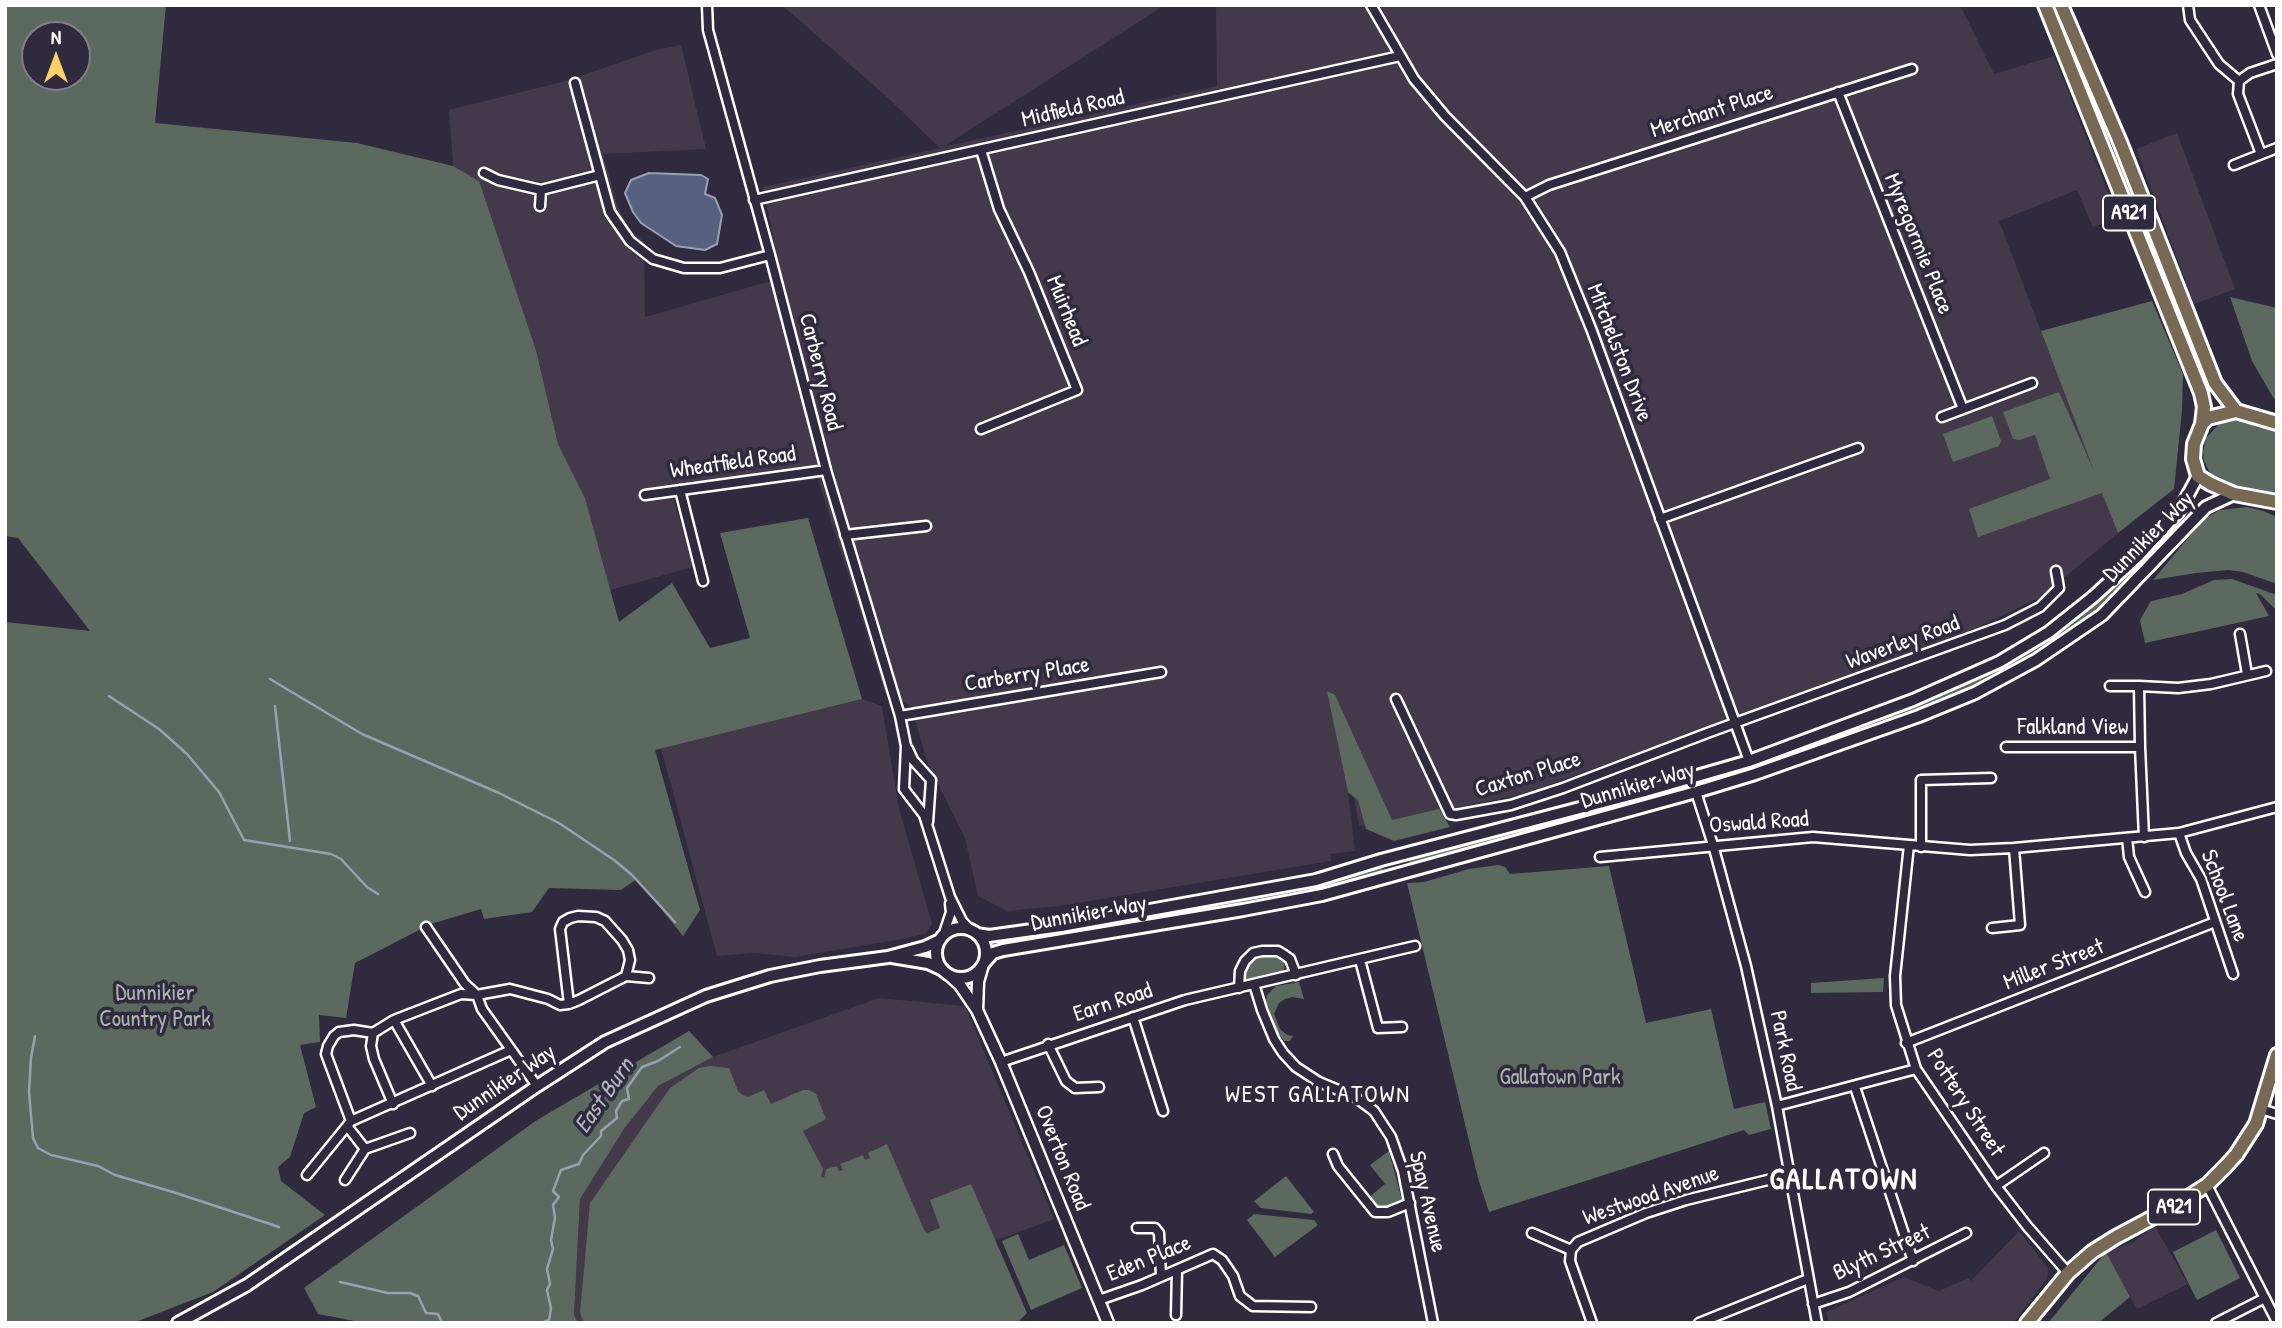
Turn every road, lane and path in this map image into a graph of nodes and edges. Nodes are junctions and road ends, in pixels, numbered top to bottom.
1 (706, 5) edge
2 (1371, 5) edge
3 (2045, 5) edge
4 (2061, 5) edge
5 (2188, 5) edge
6 (2259, 5) edge
7 (2277, 54) edge
8 (1400, 56) junction
9 (2277, 64) edge
10 (1912, 69) dead end
11 (2239, 81) junction
12 (575, 83) dead end
13 (1838, 92) junction
14 (2277, 148) edge
15 (981, 150) junction
16 (2261, 154) junction
17 (2234, 165) dead end
18 (484, 173) dead end
19 (600, 174) junction
20 (541, 190) junction
21 (1525, 197) junction
22 (754, 200) junction
23 (540, 206) dead end
24 (770, 255) junction
25 (2032, 383) dead end
26 (1963, 409) junction
27 (2236, 411) junction
28 (1942, 417) dead end
29 (2277, 423) edge
30 (2202, 424) junction
31 (981, 429) dead end
32 (1858, 448) dead end
33 (826, 470) junction
34 (2198, 475) junction
35 (680, 490) junction
36 (2234, 494) junction
37 (645, 495) dead end
38 (2276, 504) edge
39 (1660, 519) junction
40 (926, 526) dead end
41 (845, 535) junction
42 (2056, 571) dead end
43 (703, 581) dead end
44 (2240, 634) dead end
45 (2266, 671) dead end
46 (1161, 672) dead end
47 (2247, 674) junction
48 (2110, 686) dead end
49 (2138, 686) junction
50 (1396, 699) dead end
51 (900, 716) junction
52 (1735, 725) junction
53 (906, 746) junction
54 (2006, 747) dead end
55 (2140, 747) junction
56 (1809, 754) junction
57 (1749, 761) junction
58 (922, 771) junction
59 (1991, 778) dead end
60 (904, 779) junction
61 (1645, 791) junction
62 (1696, 792) junction
63 (930, 793) junction
64 (913, 799) junction
65 (2277, 807) edge
66 (929, 828) junction
67 (2179, 833) junction
68 (2144, 837) junction
69 (2127, 838) junction
70 (1713, 845) junction
71 (1909, 845) junction
72 (1921, 847) junction
73 (2014, 848) junction
74 (1600, 857) dead end
75 (2145, 891) dead end
76 (950, 897) junction
77 (2215, 922) junction
78 (426, 927) dead end
79 (1992, 928) dead end
80 (974, 932) junction
81 (941, 938) junction
82 (1415, 946) dead end
83 (888, 957) junction
84 (1360, 960) junction
85 (983, 965) junction
86 (947, 973) junction
87 (2233, 974) dead end
88 (1296, 975) junction
89 (626, 976) junction
90 (649, 978) dead end
91 (1254, 984) junction
92 (1239, 988) junction
93 (477, 995) junction
94 (569, 1004) junction
95 (977, 1010) junction
96 (1133, 1017) junction
97 (394, 1020) junction
98 (1402, 1027) dead end
99 (373, 1033) junction
100 (1906, 1043) junction
101 (1048, 1044) junction
102 (511, 1050) junction
103 (2277, 1055) edge
104 (1001, 1062) junction
105 (1916, 1069) junction
106 (432, 1086) junction
107 (537, 1086) junction
108 (1099, 1087) dead end
109 (1855, 1087) junction
110 (393, 1104) junction
111 (1777, 1106) junction
112 (2261, 1108) junction
113 (1163, 1111) dead end
114 (2277, 1114) edge
115 (349, 1123) junction
116 (410, 1133) dead end
117 (365, 1149) junction
118 (2044, 1153) dead end
119 (1333, 1154) dead end
120 (307, 1175) dead end
121 (1788, 1175) junction
122 (345, 1180) dead end
123 (2207, 1185) junction
124 (1996, 1186) junction
125 (1410, 1203) junction
126 (1137, 1228) dead end
127 (1532, 1233) dead end
128 (1966, 1233) dead end
129 (1572, 1250) junction
130 (1913, 1261) junction
131 (1177, 1270) junction
132 (2068, 1273) junction
133 (1161, 1276) junction
134 (1808, 1279) junction
135 (2265, 1298) junction
136 (1099, 1300) junction
137 (1813, 1304) junction
138 (1311, 1307) dead end
139 (1176, 1315) dead end
140 (2277, 1322) edge
141 (178, 1323) edge
142 (1108, 1323) edge
143 (1433, 1323) edge
144 (1592, 1323) edge
145 (1699, 1323) edge
146 (1817, 1323) edge
147 (2027, 1323) edge
148 (2216, 1323) edge

1 - 22 street, Carberry Road
2 - 8 street, Mitchelston Drive
3 - 30 main road, A921
4 - 27 main road, A921
5 - 11 street
6 - 7 street
8 - 15 street, Midfield Road
8 - 21 street, Mitchelston Drive
9 - 11 street
10 - 13 street, Merchant Place
11 - 16 street
12 - 19 street
13 - 21 street, Merchant Place
13 - 26 street, Myregormie Place
14 - 16 street
15 - 22 street, Midfield Road
15 - 31 street, Muirhead
16 - 17 street
18 - 20 street
19 - 20 street
19 - 24 street
20 - 23 street
21 - 39 street, Mitchelston Drive
22 - 24 street, Carberry Road
24 - 33 street, Carberry Road
25 - 26 street
26 - 28 street
27 - 29 main road
27 - 30 main road
30 - 34 main road, A921
32 - 39 street
33 - 35 street, Wheatfield Road
33 - 41 street, Carberry Road
34 - 36 main road
34 - 57 main road, Dunnikier Way
35 - 37 street, Wheatfield Road
35 - 43 street
36 - 38 main road
36 - 56 main road, Dunnikier Way
39 - 52 street, Mitchelston Drive
40 - 41 street
41 - 51 street, Carberry Road
42 - 52 street, Waverley Road
44 - 47 street
45 - 47 street
46 - 51 street, Carberry Place
47 - 49 street
48 - 49 street, Falkland View
49 - 55 street, Falkland View
50 - 52 street, Caxton Place
51 - 53 street, Carberry Road
52 - 57 street, Mitchelston Drive
53 - 58 street, Carberry Road
53 - 60 street, Carberry Road
54 - 55 street, Falkland View
55 - 68 street, Falkland View
56 - 57 main road
56 - 62 main road, Dunnikier Way
57 - 61 main road, Dunnikier Way
58 - 60 street
58 - 63 street, Carberry Road
59 - 72 street
60 - 64 street, Carberry Road
61 - 62 main road
61 - 80 main road, Dunnikier Way
62 - 70 street, Park Road
62 - 85 main road, Dunnikier Way
63 - 64 street
63 - 66 street, Carberry Road
64 - 66 street, Carberry Road
65 - 67 street, Oswald Road
66 - 76 street, Carberry Road
67 - 68 street, Oswald Road
67 - 77 street, School Lane
68 - 69 street, Oswald Road
69 - 73 street, Oswald Road
69 - 75 street
70 - 71 street, Oswald Road
70 - 74 street, Oswald Road
70 - 111 street, Park Road
71 - 72 street, Oswald Road
71 - 100 street, Pottery Street
72 - 73 street, Oswald Road
73 - 79 street
76 - 80 street, Carberry Road
76 - 81 street, Carberry Road
77 - 87 street, School Lane
77 - 100 street, Miller Street
78 - 93 street
80 - 81 main road
80 - 85 main road
81 - 83 main road, Dunnikier Way
81 - 86 main road
82 - 84 street, Earn Road
83 - 86 main road, Dunnikier Way
83 - 107 main road, Dunnikier Way
84 - 88 street, Earn Road
84 - 98 street
85 - 86 main road
85 - 95 street, Overton Road
86 - 95 street, Overton Road
88 - 91 street, Earn Road
88 - 92 street
89 - 90 street
89 - 94 street
89 - 94 street
91 - 92 street, Earn Road
91 - 125 street, Spay Avenue
92 - 96 street, Earn Road
93 - 94 street
93 - 97 street
93 - 102 street
95 - 104 street, Overton Road
96 - 101 street, Earn Road
96 - 113 street
97 - 99 street
97 - 106 street
99 - 110 street
99 - 115 street
100 - 105 street, Pottery Street
101 - 104 street, Earn Road
101 - 108 street
102 - 106 street
102 - 107 street
103 - 112 main road, A921
104 - 136 street, Overton Road
105 - 109 street
105 - 124 street, Pottery Street
106 - 110 street
107 - 141 main road, Dunnikier Way
109 - 111 street
109 - 130 street
110 - 115 street
111 - 121 street, Park Road
112 - 114 street
112 - 123 main road, A921
115 - 117 street
115 - 120 street
116 - 117 street
117 - 122 street
118 - 124 street
119 - 125 street
121 - 129 street, Westwood Avenue
121 - 134 street, Park Road
123 - 132 main road, A921
123 - 135 street
124 - 132 street, Pottery Street
125 - 143 street, Spay Avenue
126 - 133 street
127 - 129 street, Westwood Avenue
128 - 130 street, Blyth Street
129 - 144 street, Westwood Avenue
130 - 137 street, Blyth Street
131 - 133 street, Eden Place
131 - 138 street, Eden Place
131 - 139 street
132 - 147 main road, A921
133 - 136 street, Eden Place
134 - 137 street, Park Road
134 - 145 street
135 - 140 street
135 - 148 street
136 - 142 street, Overton Road
137 - 146 street, Park Road

